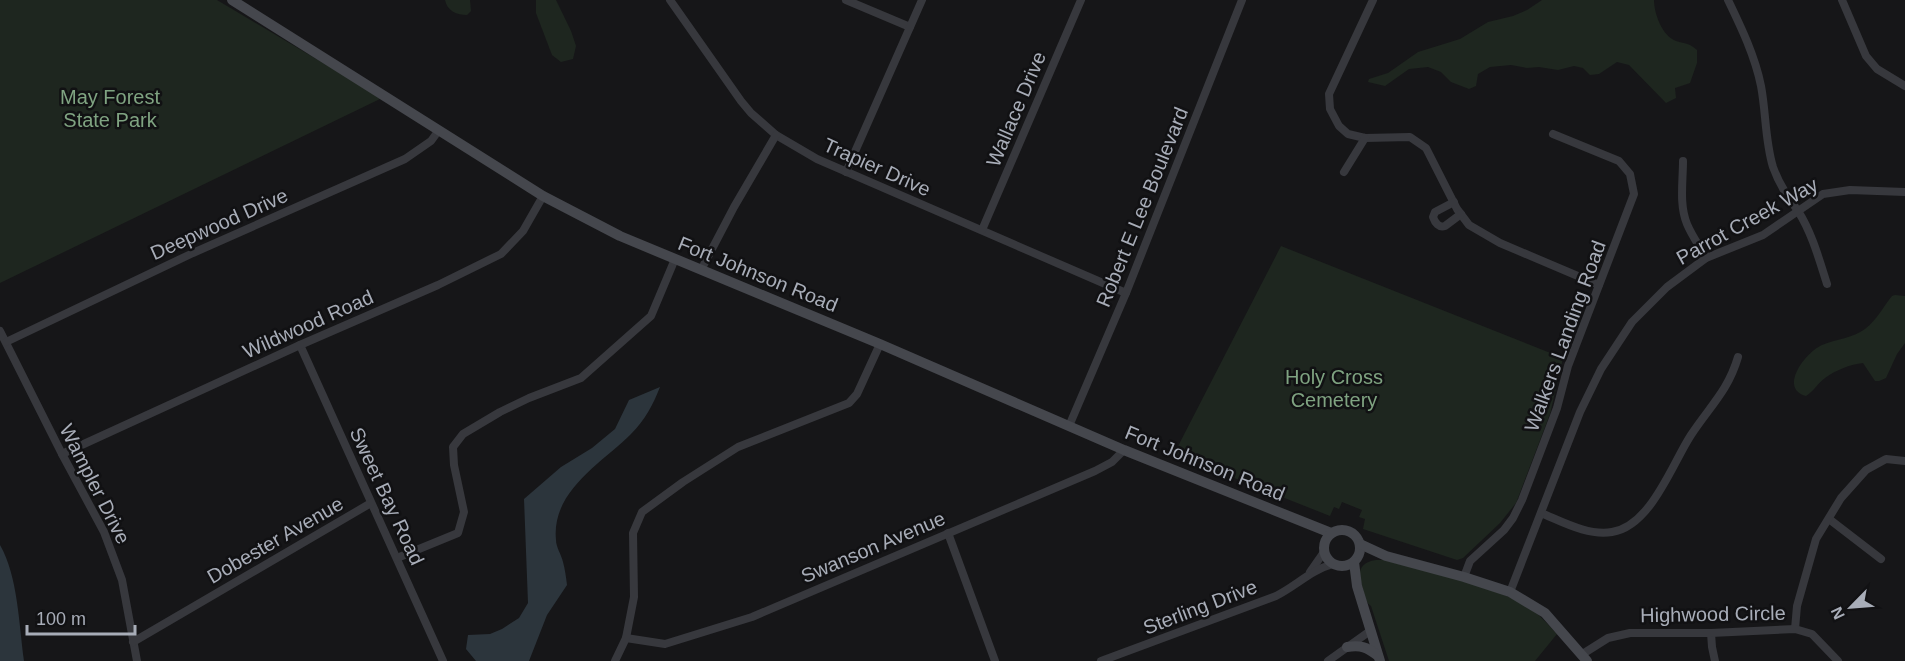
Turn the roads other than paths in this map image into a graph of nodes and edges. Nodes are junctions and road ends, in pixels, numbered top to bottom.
1 (232, 0) edge
2 (670, 0) edge
3 (846, 0) edge
4 (922, 0) edge
5 (1081, 0) edge
6 (1242, 0) edge
7 (1373, 0) edge
8 (1728, 0) edge
9 (1842, 0) edge
10 (910, 27) junction
11 (1905, 86) edge
12 (439, 130) junction
13 (1552, 134) dead end
14 (776, 135) junction
15 (1365, 138) junction
16 (1683, 161) dead end
17 (846, 172) junction
18 (1344, 172) dead end
19 (1905, 192) edge
20 (543, 196) junction
21 (1454, 202) junction
22 (1797, 211) junction
23 (1461, 214) junction
24 (982, 230) junction
25 (1706, 258) junction
26 (675, 259) junction
27 (701, 270) junction
28 (1827, 284) dead end
29 (1599, 285) junction
30 (1126, 293) junction
31 (0, 331) edge
32 (6, 342) junction
33 (880, 344) junction
34 (300, 345) junction
35 (1738, 357) dead end
36 (1069, 426) junction
37 (1124, 450) junction
38 (62, 454) junction
39 (1905, 461) edge
40 (371, 503) junction
41 (1542, 513) junction
42 (1829, 519) junction
43 (1301, 520) junction
44 (948, 533) junction
45 (1331, 533) junction
46 (1360, 544) junction
47 (1324, 548) junction
48 (1386, 556) junction
49 (397, 558) junction
50 (1881, 559) dead end
51 (1356, 560) junction
52 (1336, 565) junction
53 (1308, 575) junction
54 (1464, 577) junction
55 (1357, 586) junction
56 (1510, 592) junction
57 (1795, 629) junction
58 (1370, 631) junction
59 (1711, 633) junction
60 (626, 638) junction
61 (133, 642) junction
62 (1347, 647) junction
63 (1379, 658) edge
64 (1584, 658) edge
65 (137, 661) edge
66 (443, 661) edge
67 (615, 661) edge
68 (995, 661) edge
69 (1101, 661) edge
70 (1328, 661) edge
71 (1715, 661) edge
72 (1838, 661) edge

1 - 12 street, Fort Johnson Road
2 - 14 street, Trapier Drive
3 - 10 street
4 - 10 street
5 - 24 street, Wallace Drive
6 - 30 street, Robert E Lee Boulevard
7 - 15 street
8 - 22 street
9 - 11 street
10 - 17 street
12 - 20 street, Fort Johnson Road
12 - 32 street, Deepwood Drive
13 - 29 street, Walkers Landing Road
14 - 17 street, Trapier Drive
14 - 27 street
15 - 18 street
15 - 21 street
16 - 25 street
17 - 24 street, Trapier Drive
19 - 22 street, Parrot Creek Way
20 - 26 street, Fort Johnson Road
20 - 34 street, Wildwood Road
21 - 23 street
21 - 23 street
22 - 25 street, Parrot Creek Way
22 - 28 street
23 - 29 street
24 - 30 street, Trapier Drive
25 - 41 street, Parrot Creek Way
26 - 27 street, Fort Johnson Road
26 - 49 street
27 - 33 street, Fort Johnson Road
29 - 54 street, Walkers Landing Road
30 - 36 street, Robert E Lee Boulevard
31 - 32 street, Wampler Drive
32 - 38 street, Wampler Drive
33 - 36 street, Fort Johnson Road
33 - 60 street
34 - 38 street, Wildwood Road
34 - 40 street, Sweet Bay Road
35 - 41 street
36 - 37 street, Fort Johnson Road
37 - 43 street, Fort Johnson Road
37 - 44 street, Swanson Avenue
38 - 61 street, Wampler Drive
39 - 42 street
40 - 49 street, Sweet Bay Road
40 - 61 street, Dobester Avenue
41 - 56 street, Parrot Creek Way
42 - 50 street
42 - 57 street
43 - 45 street, Fort Johnson Road
43 - 47 street, Fort Johnson Road
44 - 60 street, Swanson Avenue
44 - 68 street
45 - 46 street
45 - 47 street
46 - 48 street
46 - 51 street
47 - 52 street
47 - 53 street, Sterling Drive
48 - 51 street
48 - 54 street
49 - 66 street, Sweet Bay Road
51 - 52 street
51 - 55 street
52 - 53 street, Sterling Drive
52 - 55 street
53 - 69 street, Sterling Drive
54 - 56 street
55 - 58 street
56 - 64 street
57 - 59 street, Highwood Circle
57 - 72 street, Highwood Circle
58 - 62 street
58 - 63 street
59 - 64 street, Highwood Circle
59 - 71 street
60 - 67 street
61 - 65 street, Wampler Drive
62 - 63 street
62 - 70 street

